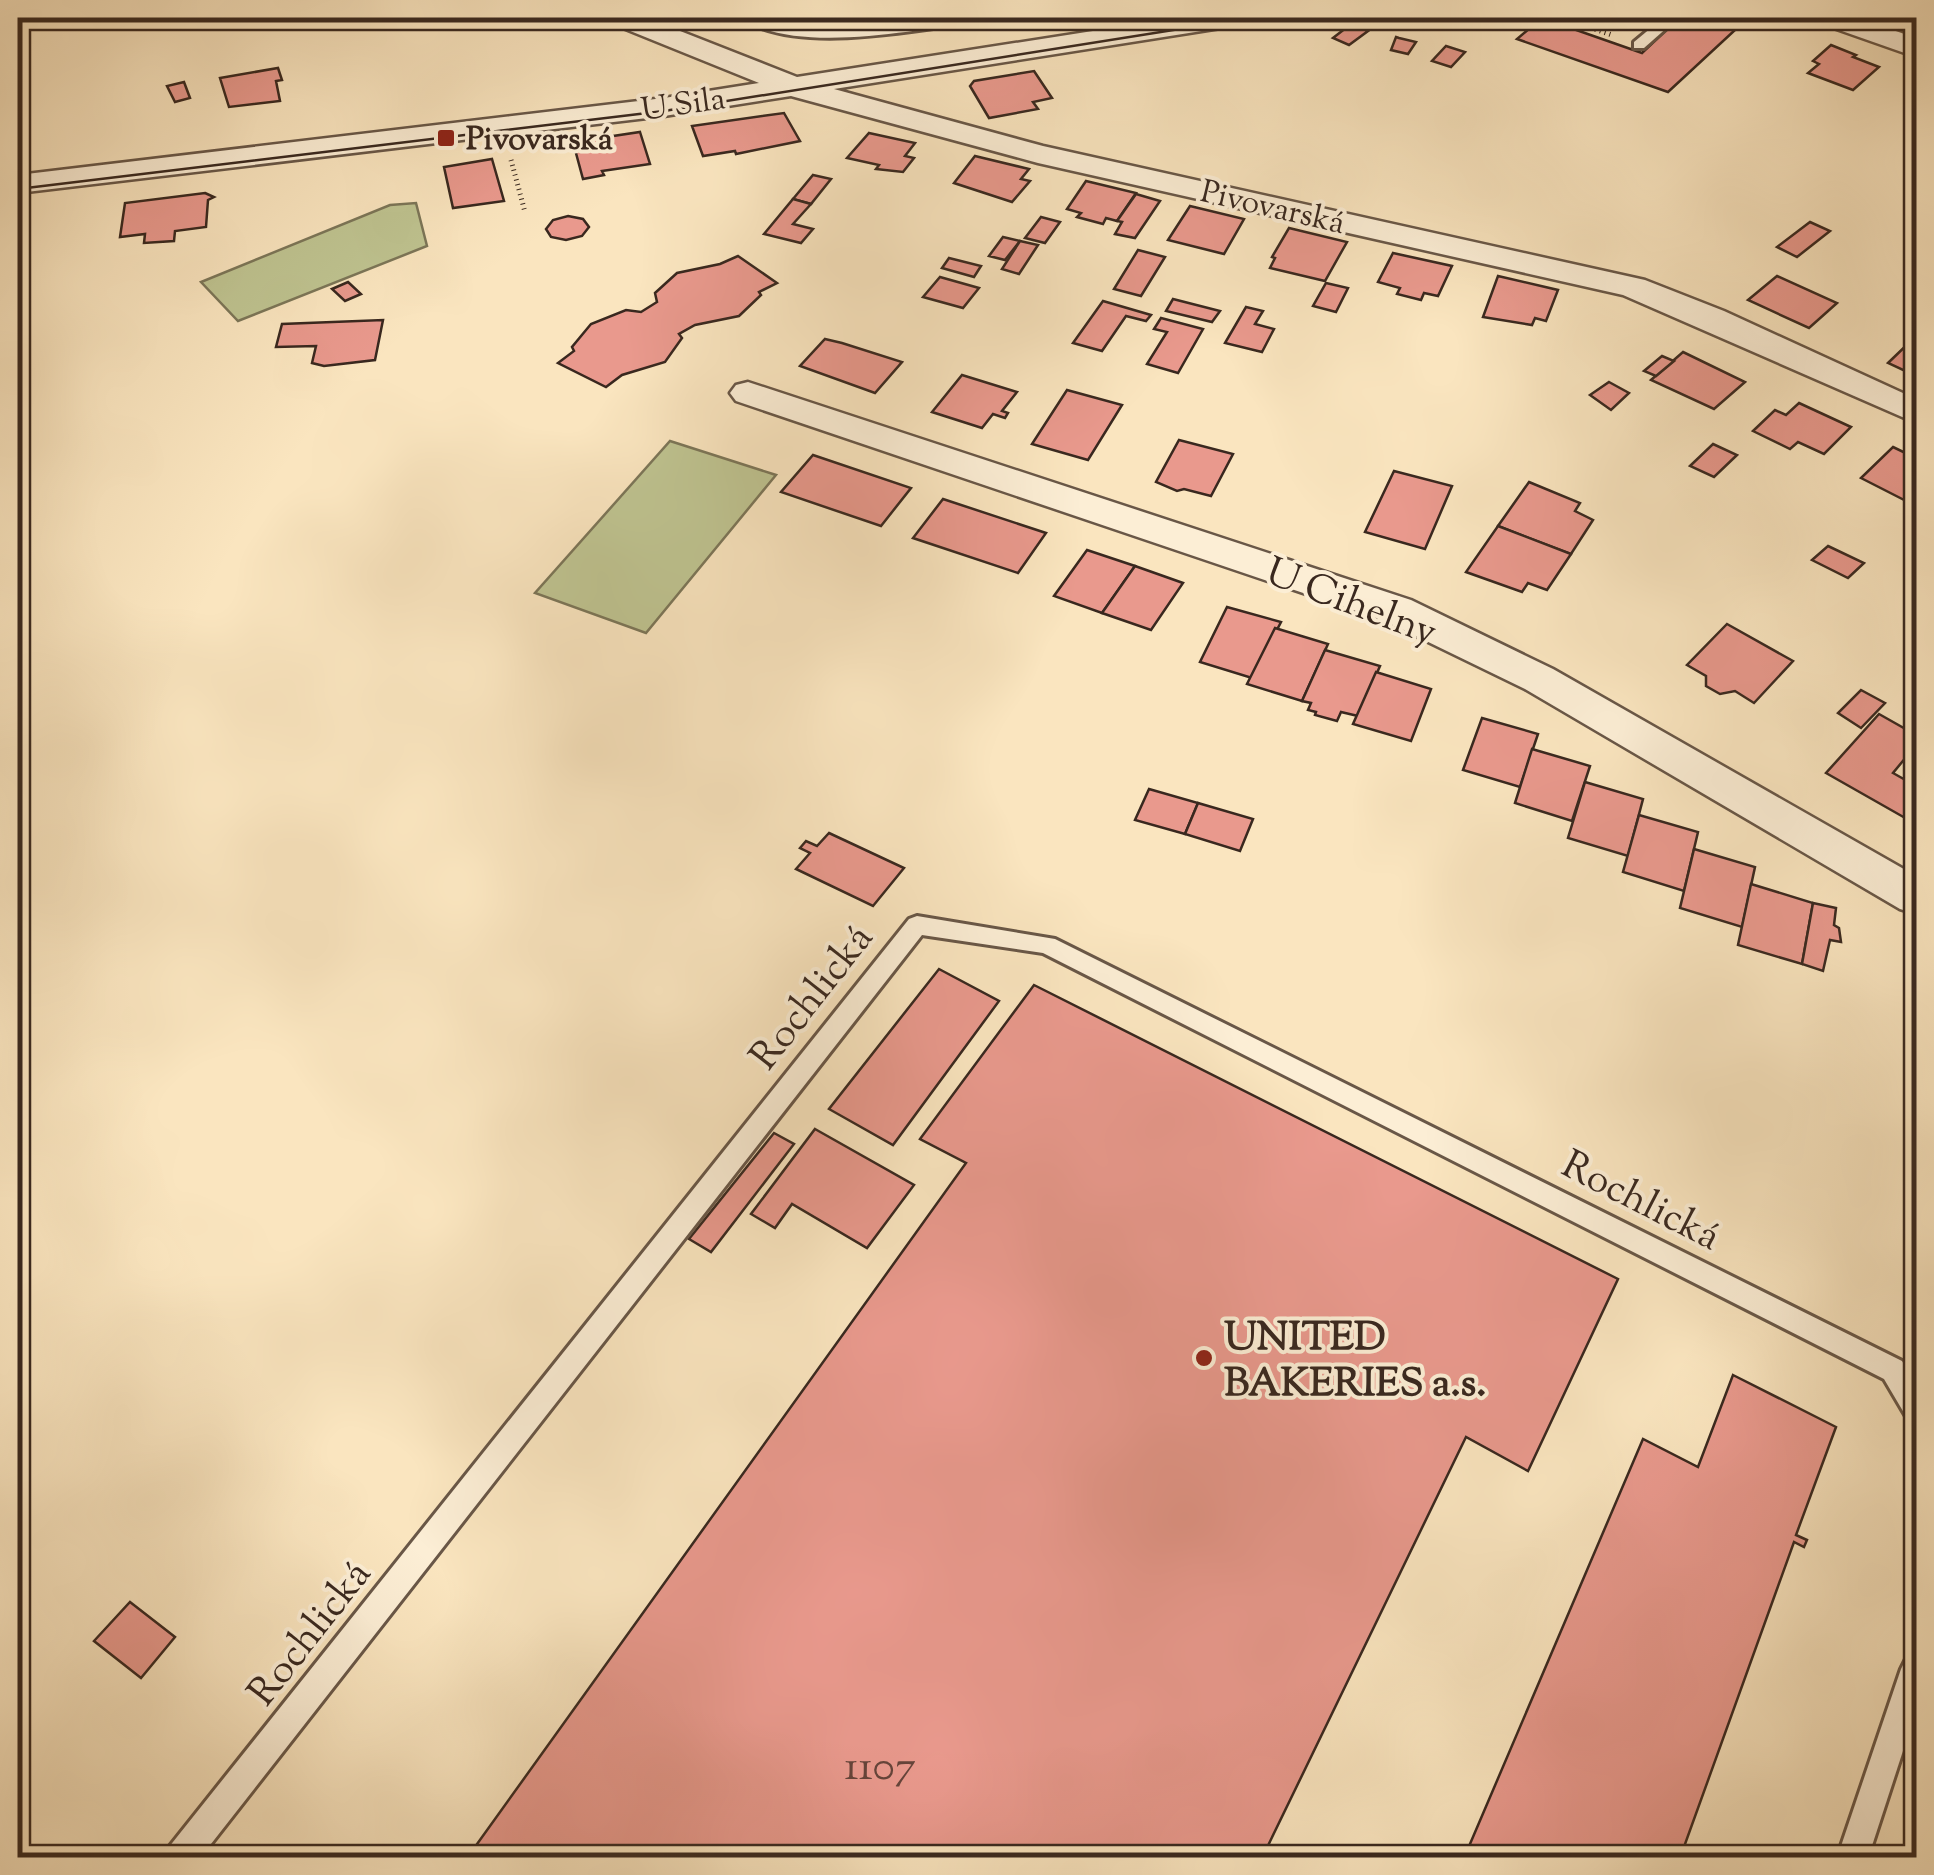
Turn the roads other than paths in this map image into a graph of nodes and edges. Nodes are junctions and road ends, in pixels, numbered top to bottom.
1 (627, 18) edge
2 (749, 18) edge
3 (975, 18) edge
4 (1228, 18) edge
5 (1671, 18) edge
6 (1832, 18) edge
7 (1639, 44) road end
8 (1916, 48) edge
9 (796, 87) junction
10 (18, 184) edge
11 (748, 393) dead end
12 (1916, 412) edge
13 (1916, 896) edge
14 (1916, 1408) edge
15 (1916, 1670) edge
16 (180, 1858) edge
17 (1852, 1858) edge

1 - 9 street, Pivovarská
2 - 3 lane
4 - 9 street, U Sila
5 - 7 lane
6 - 8 street
9 - 10 street, U Sila
9 - 12 street, Pivovarská
11 - 13 street, U Cihelny
14 - 16 lane, Rochlická
15 - 17 lane

